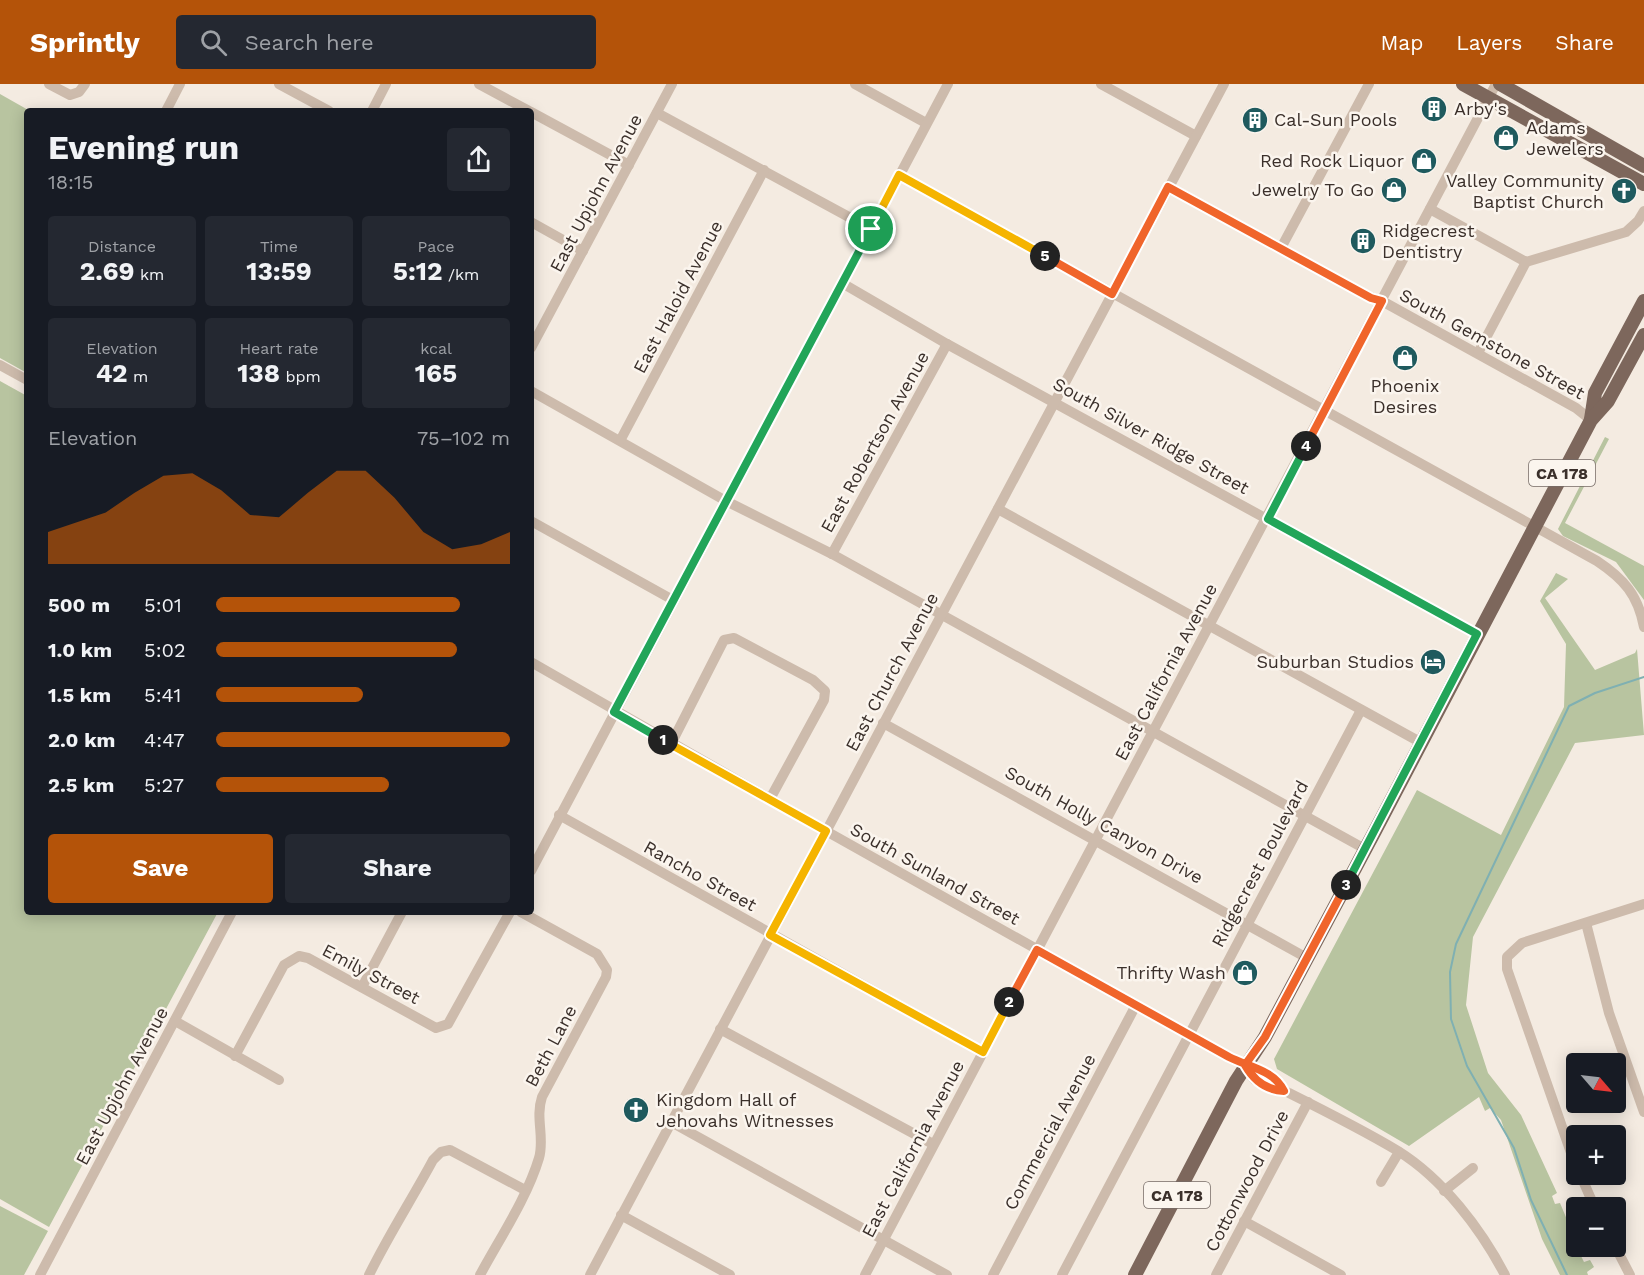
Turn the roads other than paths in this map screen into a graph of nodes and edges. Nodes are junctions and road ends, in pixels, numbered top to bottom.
1 (49, 84) edge
2 (84, 84) edge
3 (180, 84) edge
4 (279, 84) edge
5 (386, 84) edge
6 (479, 84) edge
7 (672, 84) edge
8 (855, 84) edge
9 (948, 84) edge
10 (1101, 84) edge
11 (1224, 84) edge
12 (1369, 84) edge
13 (1463, 84) edge
14 (1498, 84) edge
15 (1488, 98) junction
16 (168, 108) edge
17 (323, 108) edge
18 (374, 108) edge
19 (523, 108) edge
20 (657, 113) junction
21 (534, 114) edge
22 (927, 123) junction
23 (1196, 136) junction
24 (629, 165) junction
25 (1644, 166) edge
26 (764, 170) junction
27 (899, 175) junction
28 (1644, 184) edge
29 (1168, 187) junction
30 (1431, 209) junction
31 (1644, 211) edge
32 (534, 224) edge
33 (871, 229) junction
34 (1281, 248) junction
35 (583, 251) junction
36 (1526, 262) junction
37 (842, 283) junction
38 (1112, 294) junction
39 (1382, 301) junction
40 (1644, 301) edge
41 (534, 334) edge
42 (1644, 335) edge
43 (947, 344) junction
44 (1478, 353) junction
45 (0, 365) edge
46 (24, 378) edge
47 (534, 393) edge
48 (1054, 401) junction
49 (1324, 411) junction
50 (1591, 420) junction
51 (621, 439) junction
52 (726, 501) junction
53 (998, 509) junction
54 (1268, 519) junction
55 (534, 523) edge
56 (1534, 527) junction
57 (832, 554) junction
58 (673, 600) junction
59 (941, 614) junction
60 (1208, 626) junction
61 (1644, 627) edge
62 (1477, 634) junction
63 (534, 665) edge
64 (1361, 710) junction
65 (614, 712) junction
66 (883, 723) junction
67 (1152, 732) junction
68 (1420, 742) junction
69 (671, 744) junction
70 (770, 799) junction
71 (559, 815) junction
72 (1305, 816) junction
73 (826, 831) junction
74 (1096, 840) junction
75 (1365, 849) junction
76 (534, 865) edge
77 (1644, 904) edge
78 (230, 915) edge
79 (400, 915) edge
80 (508, 915) edge
81 (526, 915) edge
82 (1247, 923) junction
83 (1586, 923) junction
84 (770, 935) junction
85 (1037, 950) junction
86 (1307, 957) junction
87 (362, 987) junction
88 (1136, 1005) junction
89 (175, 1021) junction
90 (720, 1029) junction
91 (1191, 1035) junction
92 (983, 1052) junction
93 (235, 1056) junction
94 (1245, 1065) junction
95 (279, 1080) dead end
96 (1308, 1102) junction
97 (1644, 1112) edge
98 (671, 1122) junction
99 (1566, 1138) edge
100 (933, 1144) junction
101 (1399, 1152) junction
102 (1473, 1168) dead end
103 (1381, 1182) dead end
104 (525, 1190) junction
105 (1444, 1191) junction
106 (621, 1215) junction
107 (1244, 1221) junction
108 (883, 1240) junction
109 (1621, 1257) edge
110 (40, 1275) edge
111 (369, 1275) edge
112 (480, 1275) edge
113 (590, 1275) edge
114 (730, 1275) edge
115 (865, 1275) edge
116 (947, 1275) edge
117 (993, 1275) edge
118 (1062, 1275) edge
119 (1135, 1275) edge
120 (1216, 1275) edge
121 (1341, 1275) edge
122 (1505, 1275) edge
123 (1630, 1275) edge

1 - 2 street
3 - 16 street
4 - 17 street
5 - 18 street
6 - 19 street
7 - 20 street, East Upjohn Avenue
8 - 22 street
9 - 22 street
10 - 23 street
11 - 23 street, East Church Avenue
12 - 34 street
13 - 15 main road
14 - 15 street, East California Avenue
14 - 25 main road
15 - 28 main road
15 - 30 street, East California Avenue
20 - 24 street, East Upjohn Avenue
20 - 26 street
21 - 24 street
22 - 27 street
23 - 29 street, East Church Avenue
24 - 35 street, East Upjohn Avenue
26 - 33 street
26 - 51 street, East Haloid Avenue
27 - 33 street
27 - 38 street
29 - 34 street, South Gemstone Street
29 - 38 street, East Church Avenue
30 - 36 street
30 - 39 street, East California Avenue
31 - 36 street
32 - 35 street
33 - 37 street
34 - 39 street, South Gemstone Street
35 - 41 street, East Upjohn Avenue
36 - 44 street
37 - 43 street, South Silver Ridge Street
37 - 52 street
38 - 48 street, East Church Avenue
38 - 49 street
39 - 44 street, South Gemstone Street
39 - 49 street, East California Avenue
40 - 50 main road, CA 178
42 - 50 main road, CA 178
43 - 48 street, South Silver Ridge Street
43 - 57 street, East Robertson Avenue
44 - 50 street, South Gemstone Street
45 - 46 street
47 - 51 street
48 - 53 street, East Church Avenue
48 - 54 street, South Silver Ridge Street
49 - 54 street, East California Avenue
49 - 56 street
50 - 56 main road, CA 178
51 - 52 street
52 - 57 street
52 - 58 street
53 - 59 street, East Church Avenue
53 - 60 street
54 - 60 street, East California Avenue
54 - 62 street, South Silver Ridge Street
55 - 58 street
56 - 61 street
56 - 62 main road, CA 178
57 - 59 street
58 - 65 street
59 - 66 street, East Church Avenue
59 - 67 street
60 - 64 street
60 - 67 street, East California Avenue
62 - 68 main road, CA 178
63 - 65 street, South Sunland Street
64 - 68 street
64 - 72 street, Ridgecrest Boulevard
65 - 69 street, South Sunland Street
65 - 71 street
66 - 73 street, East Church Avenue
66 - 74 street, South Holly Canyon Drive
67 - 72 street
67 - 74 street, East California Avenue
68 - 75 main road, CA 178
69 - 70 street, South Sunland Street
69 - 70 street
70 - 73 street, South Sunland Street
71 - 76 street
71 - 84 street, Rancho Street
72 - 75 street
72 - 82 street, Ridgecrest Boulevard
73 - 84 street, East Church Avenue
73 - 85 street, South Sunland Street
74 - 82 street, South Holly Canyon Drive
74 - 85 street, East California Avenue
75 - 86 main road, CA 178
77 - 83 street
78 - 89 street, East Upjohn Avenue
79 - 87 street
80 - 87 street, Emily Street
81 - 104 street, Beth Lane
82 - 86 street, South Holly Canyon Drive
82 - 91 street, Ridgecrest Boulevard
83 - 97 street
83 - 99 street
84 - 90 street, East Church Avenue
84 - 92 street, Rancho Street
85 - 88 street, South Sunland Street
85 - 92 street, East California Avenue
86 - 94 main road, CA 178
87 - 93 street, Emily Street
88 - 91 street, South Sunland Street
88 - 117 street, Commercial Avenue
89 - 93 street
89 - 110 street, East Upjohn Avenue
90 - 98 street, East Church Avenue
90 - 100 street
91 - 94 street, South Sunland Street
91 - 118 street, Ridgecrest Boulevard
92 - 100 street, East California Avenue
93 - 95 street
94 - 96 street, South Sunland Street
94 - 119 main road, CA 178
96 - 101 street, South Sunland Street
96 - 107 street, Cottonwood Drive
98 - 106 street, East Church Avenue
98 - 108 street
100 - 108 street, East California Avenue
101 - 103 street
101 - 105 street, South Sunland Street
102 - 105 street
104 - 111 street
104 - 112 street, Beth Lane
105 - 122 street, South Sunland Street
106 - 113 street, East Church Avenue
106 - 114 street
107 - 120 street, Cottonwood Drive
107 - 121 street
108 - 115 street, East California Avenue
108 - 116 street
109 - 123 street

